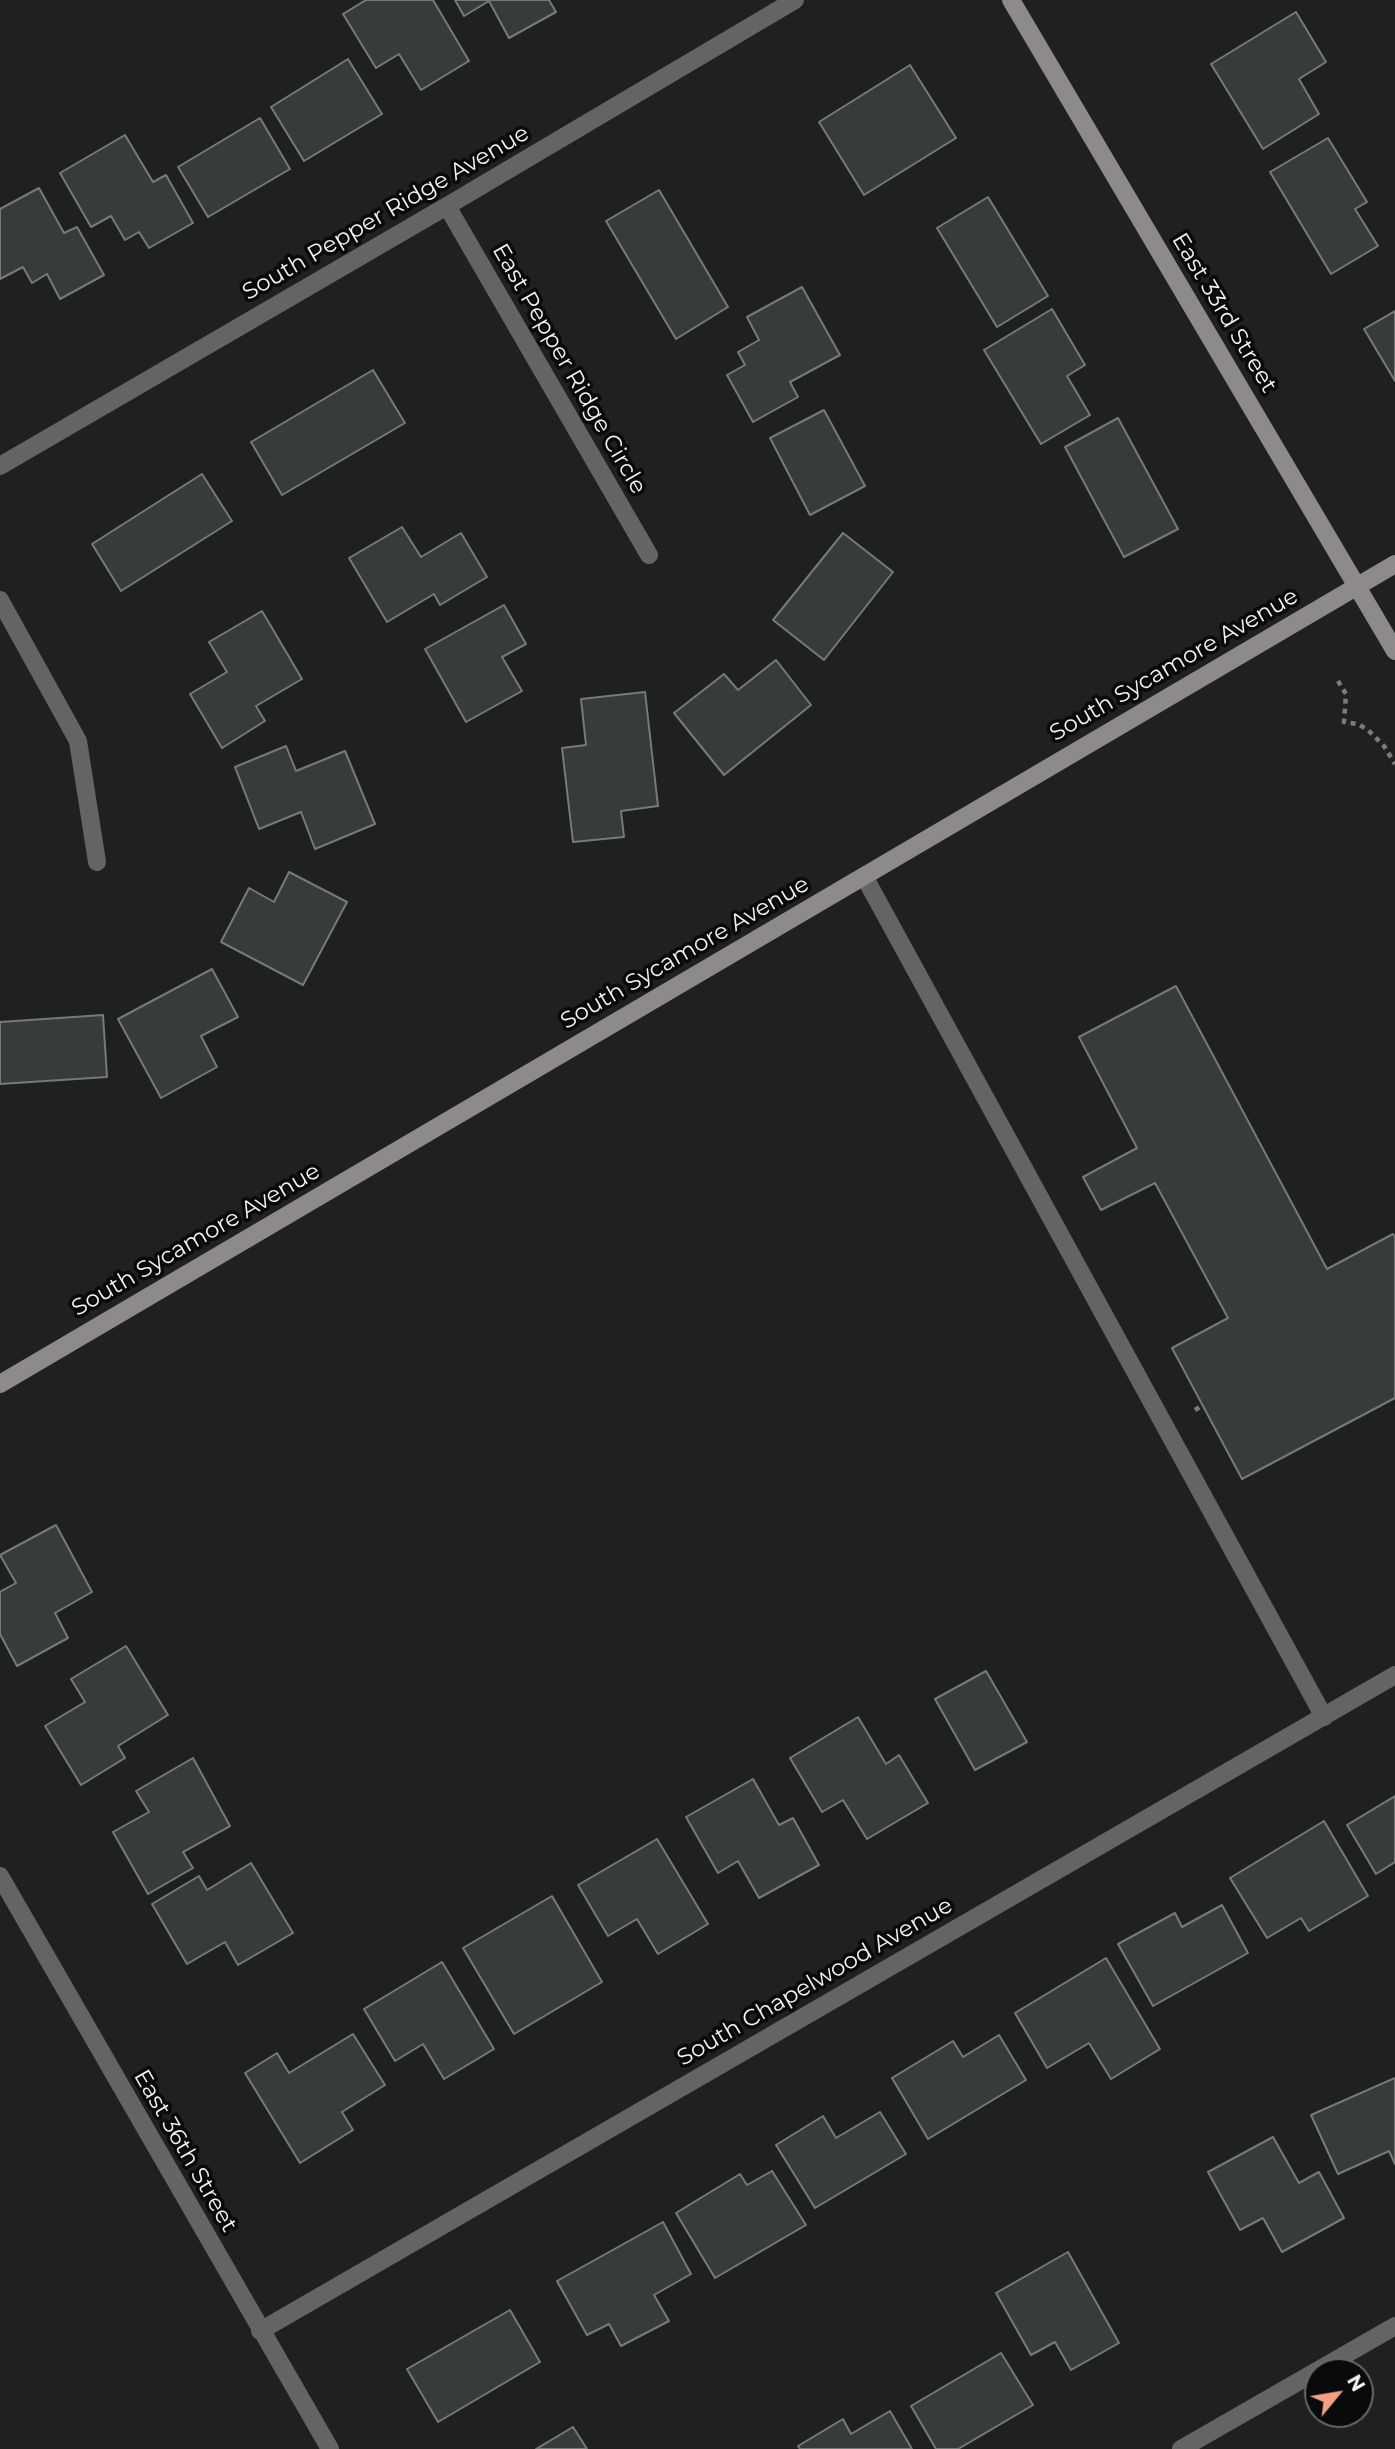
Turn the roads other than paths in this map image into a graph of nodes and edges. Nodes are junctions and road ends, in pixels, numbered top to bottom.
1 (795, 0) edge
2 (1011, 0) edge
3 (447, 206) junction
4 (0, 466) edge
5 (649, 555) dead end
6 (1395, 564) edge
7 (1357, 586) junction
8 (0, 600) edge
9 (1395, 651) edge
10 (97, 862) dead end
11 (864, 876) junction
12 (0, 1384) edge
13 (1395, 1675) edge
14 (1324, 1717) junction
15 (0, 1876) edge
16 (1395, 2326) edge
17 (260, 2330) junction
18 (330, 2449) edge
19 (1181, 2449) edge

1 - 3 street, South Pepper Ridge Avenue
2 - 7 main road, East 33rd Street
3 - 4 street, South Pepper Ridge Avenue
3 - 5 street, East Pepper Ridge Circle
6 - 7 main road, South Sycamore Avenue
7 - 9 main road, East 33rd Street
7 - 11 main road, South Sycamore Avenue
8 - 10 street
11 - 12 main road, South Sycamore Avenue
11 - 14 street
13 - 14 street, South Chapelwood Avenue
14 - 17 street, South Chapelwood Avenue
15 - 17 street, East 36th Street
16 - 19 street
17 - 18 street, East 36th Street

